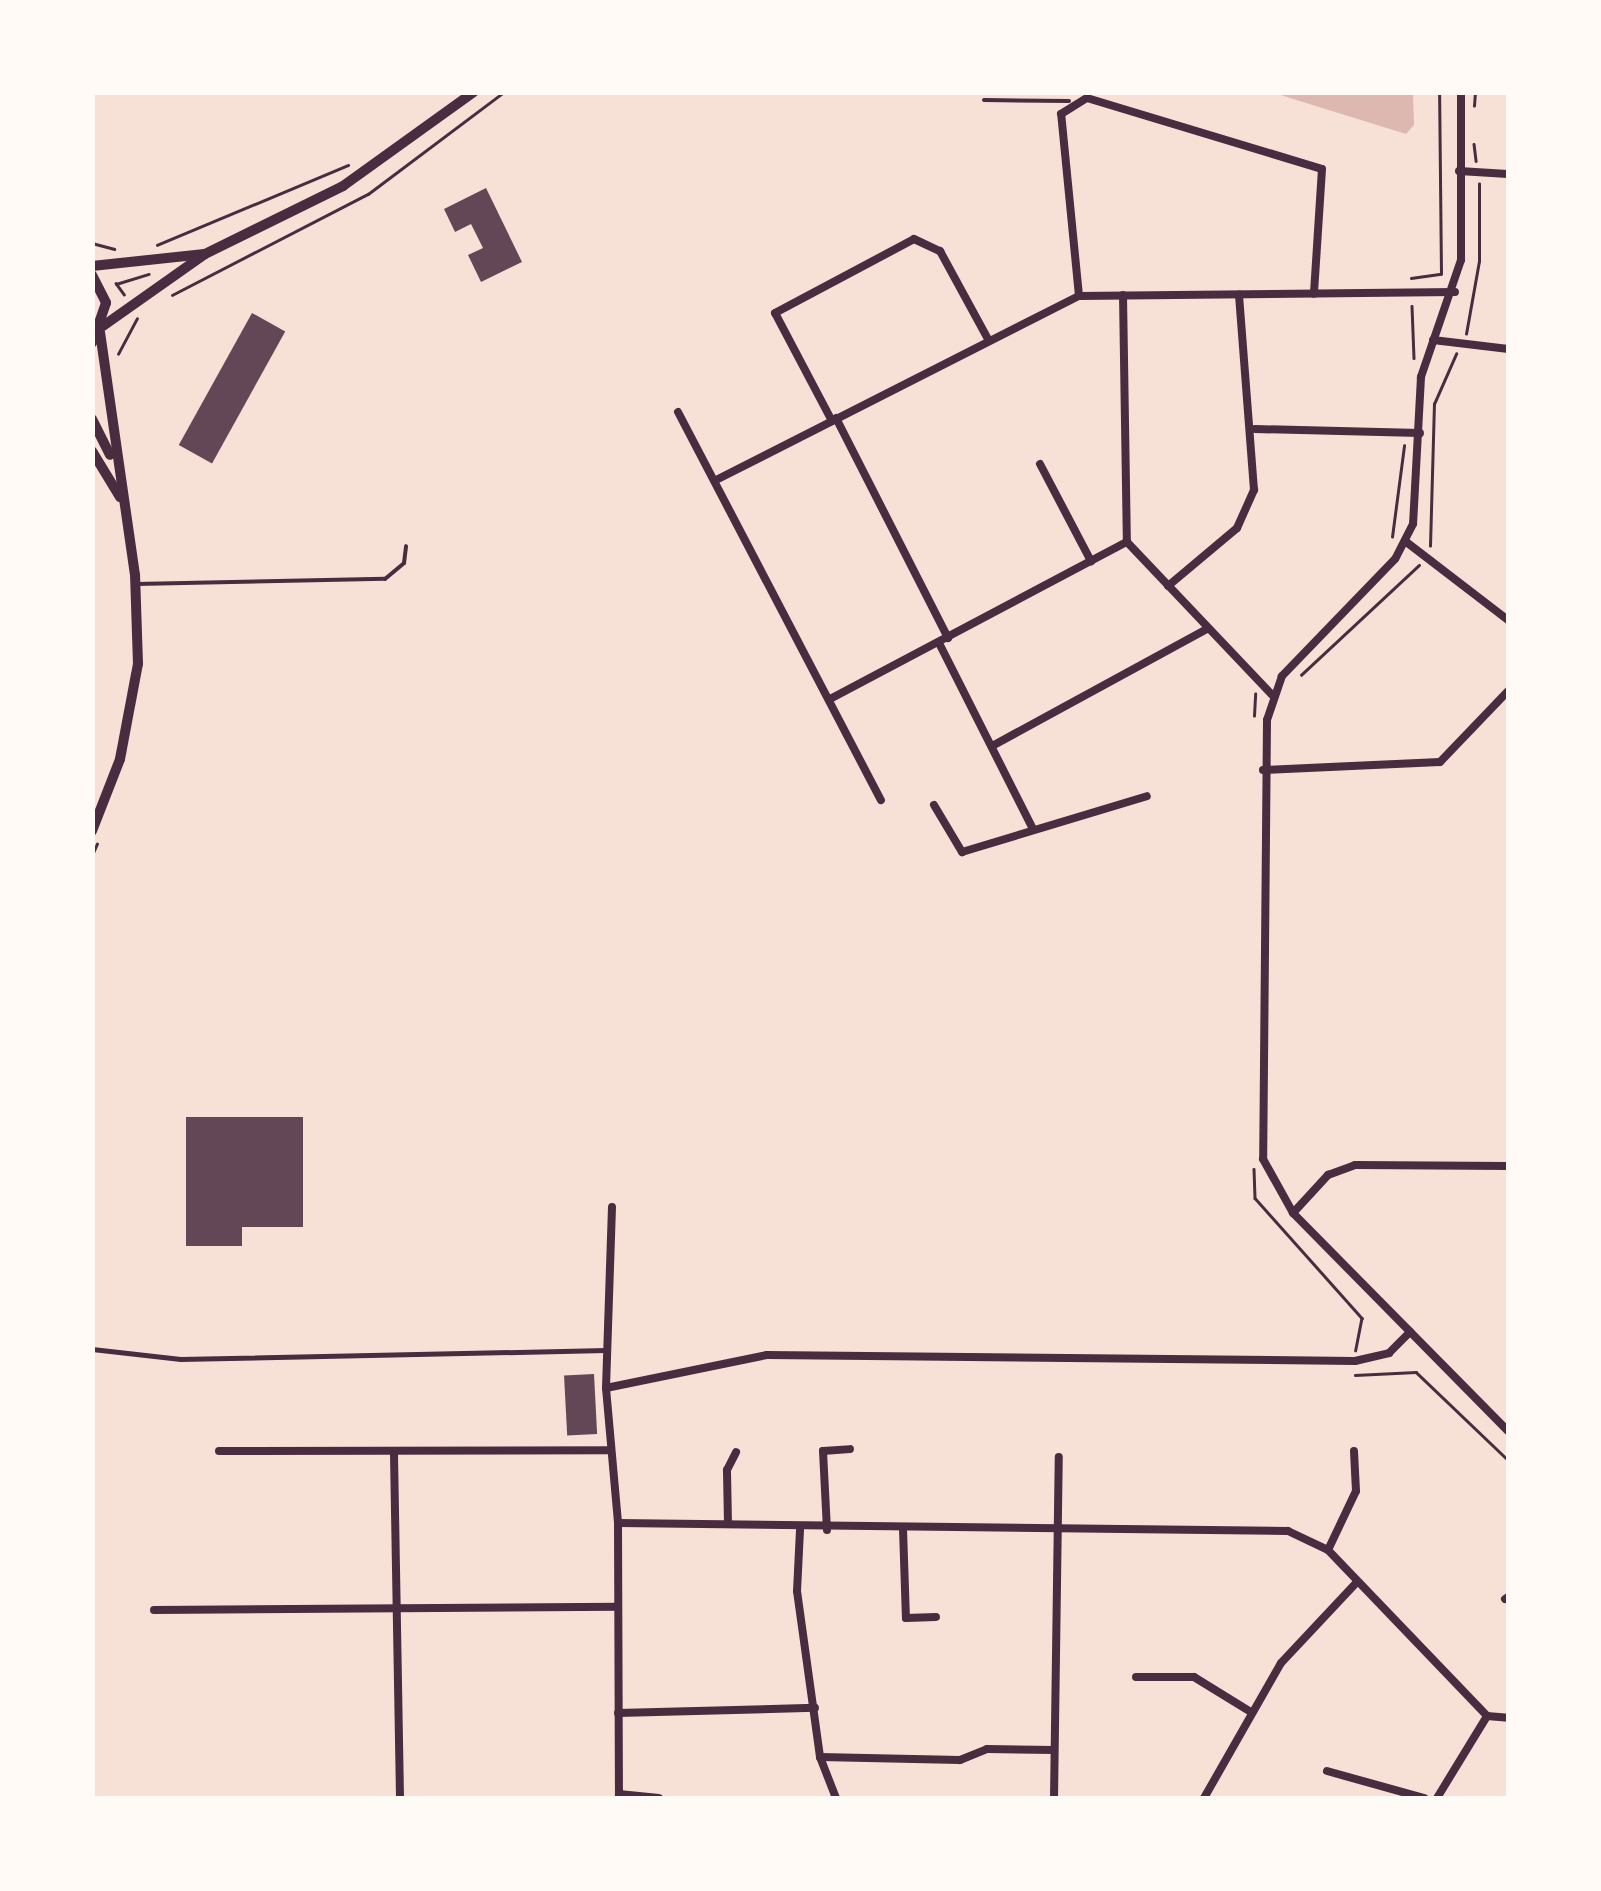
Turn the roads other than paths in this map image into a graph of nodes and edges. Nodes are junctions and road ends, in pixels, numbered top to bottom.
1 (474, 92) edge
2 (1461, 92) edge
3 (984, 100) dead end
4 (1069, 102) junction
5 (1459, 170) junction
6 (1508, 174) edge
7 (205, 254) junction
8 (92, 266) edge
9 (92, 274) edge
10 (1455, 292) junction
11 (1314, 294) junction
12 (1239, 295) junction
13 (1079, 296) junction
14 (1123, 296) junction
15 (102, 329) junction
16 (1434, 340) junction
17 (989, 341) junction
18 (92, 343) edge
19 (1508, 349) edge
20 (678, 412) dead end
21 (92, 420) edge
22 (834, 420) junction
23 (1255, 430) junction
24 (1420, 432) junction
25 (92, 451) edge
26 (1040, 464) dead end
27 (116, 465) junction
28 (718, 479) junction
29 (125, 506) junction
30 (1405, 541) junction
31 (1127, 542) junction
32 (406, 546) dead end
33 (1092, 561) junction
34 (136, 584) junction
35 (1168, 586) junction
36 (1508, 620) edge
37 (1207, 629) junction
38 (948, 638) junction
39 (939, 644) junction
40 (1508, 691) edge
41 (1272, 694) junction
42 (830, 699) junction
43 (994, 745) junction
44 (1263, 770) junction
45 (1147, 796) dead end
46 (881, 800) dead end
47 (934, 805) dead end
48 (1033, 829) junction
49 (92, 830) edge
50 (1508, 1166) edge
51 (612, 1207) dead end
52 (1292, 1212) junction
53 (1410, 1332) junction
54 (92, 1349) edge
55 (606, 1350) junction
56 (606, 1388) junction
57 (1508, 1431) edge
58 (850, 1449) dead end
59 (610, 1450) junction
60 (219, 1451) dead end
61 (1354, 1451) dead end
62 (736, 1452) dead end
63 (394, 1454) junction
64 (1059, 1458) dead end
65 (618, 1523) junction
66 (728, 1524) junction
67 (903, 1529) junction
68 (800, 1530) junction
69 (827, 1530) junction
70 (1058, 1534) junction
71 (1328, 1550) junction
72 (1357, 1582) junction
73 (618, 1607) junction
74 (392, 1608) junction
75 (154, 1610) dead end
76 (936, 1617) dead end
77 (1136, 1677) dead end
78 (814, 1708) junction
79 (618, 1712) junction
80 (1251, 1712) junction
81 (1487, 1716) junction
82 (1508, 1718) edge
83 (1054, 1750) junction
84 (820, 1758) junction
85 (1326, 1771) dead end
86 (619, 1796) edge
87 (400, 1798) edge
88 (659, 1798) edge
89 (836, 1798) edge
90 (1054, 1798) edge
91 (1204, 1798) edge
92 (1424, 1798) edge
93 (1436, 1798) edge

1 - 7 main road
2 - 5 street
3 - 4 lane
4 - 11 street
4 - 13 street
5 - 6 street
5 - 10 street
7 - 8 main road
7 - 15 main road
9 - 15 main road
10 - 11 street
10 - 16 street
11 - 12 street
12 - 14 street
12 - 23 street
13 - 14 street
13 - 17 street
14 - 31 street
15 - 18 main road
15 - 27 main road
16 - 19 street
16 - 24 street
17 - 22 street
17 - 22 street
20 - 28 street
21 - 27 main road
22 - 28 street
22 - 38 street
23 - 24 street
23 - 35 street
24 - 30 street
25 - 29 main road
26 - 33 street
27 - 29 main road
28 - 42 street
29 - 34 main road
30 - 36 street
30 - 41 street
31 - 33 street
31 - 35 street
32 - 34 lane
33 - 38 street
34 - 49 main road
35 - 37 street
37 - 41 street
37 - 43 street
38 - 39 street
39 - 42 street
39 - 43 street
40 - 44 street
41 - 44 street
42 - 46 street
43 - 48 street
44 - 52 street
45 - 48 street
47 - 48 street
50 - 52 street
51 - 55 street
52 - 53 street
53 - 56 street
53 - 57 street
54 - 55 street
55 - 56 street
56 - 59 street
58 - 69 street
59 - 63 street
59 - 65 street
60 - 63 street
61 - 71 street
62 - 66 street
63 - 74 street
64 - 70 street
65 - 66 street
65 - 73 street
66 - 68 street
67 - 69 street
67 - 70 street
67 - 76 street
68 - 69 street
68 - 78 street
70 - 71 street
70 - 83 street
71 - 72 street
72 - 80 street
72 - 81 street
73 - 74 street
73 - 79 street
74 - 75 street
74 - 87 street
77 - 80 street
78 - 79 street
78 - 84 street
79 - 86 street
80 - 91 street
81 - 82 street
81 - 93 street
83 - 84 street
83 - 90 street
84 - 89 street
85 - 92 street
86 - 88 street

